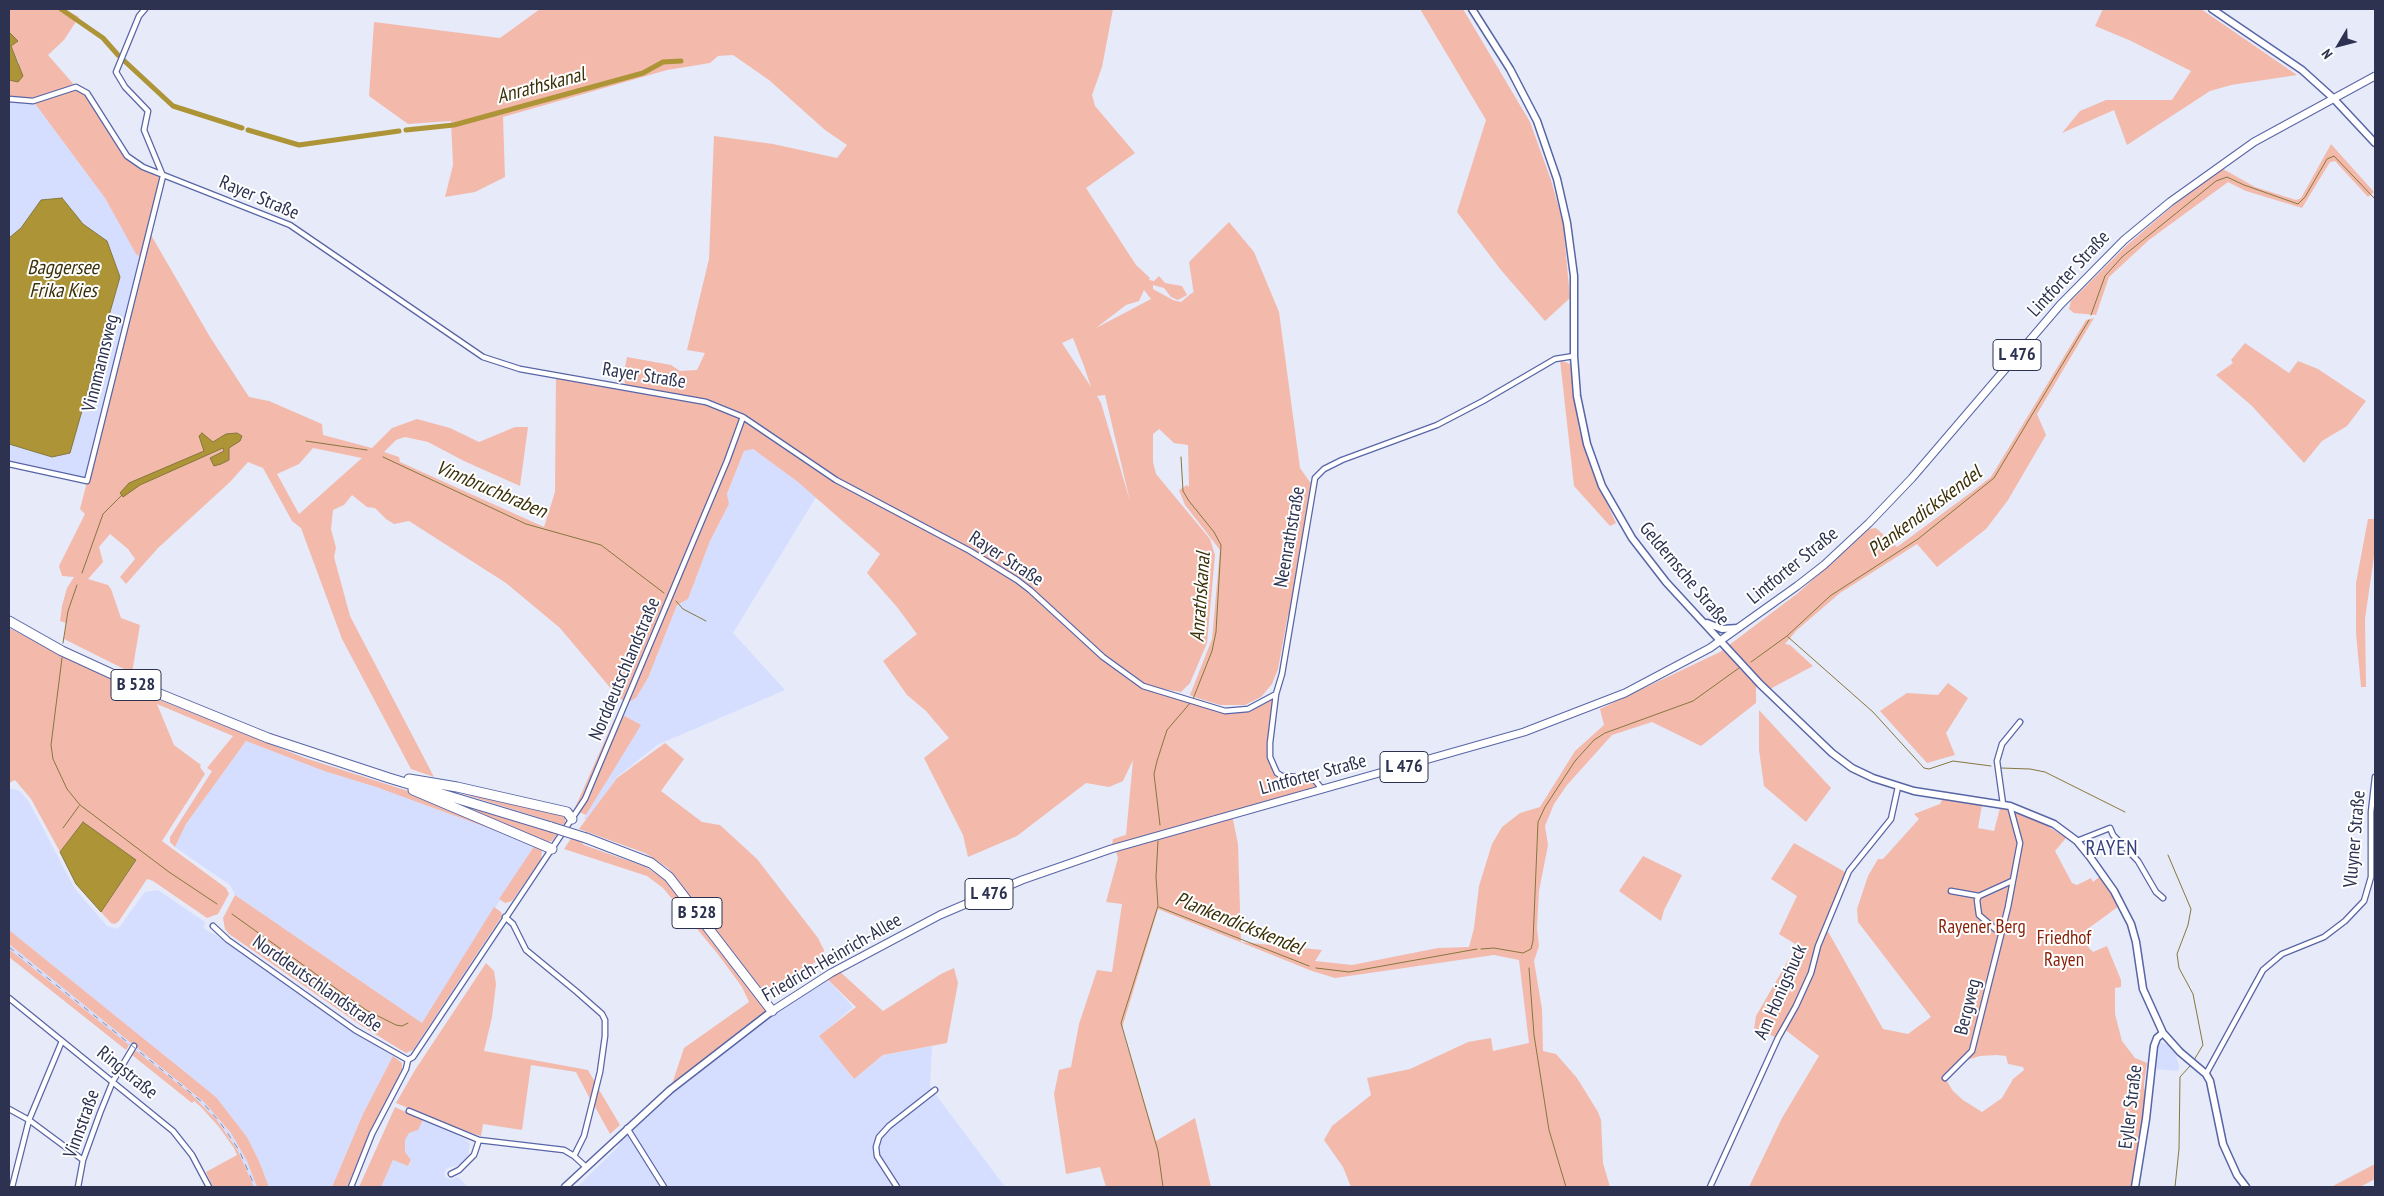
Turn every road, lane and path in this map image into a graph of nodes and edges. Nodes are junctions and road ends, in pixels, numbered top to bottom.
1 (145, 9) edge
2 (1472, 9) edge
3 (2216, 10) edge
4 (2375, 76) edge
5 (9, 98) edge
6 (2333, 98) junction
7 (2375, 143) edge
8 (163, 176) junction
9 (1574, 356) junction
10 (743, 417) junction
11 (9, 464) edge
12 (9, 620) edge
13 (1704, 622) junction
14 (1742, 627) junction
15 (1720, 642) junction
16 (1276, 694) junction
17 (2020, 722) dead end
18 (2375, 777) edge
19 (389, 778) junction
20 (1898, 787) junction
21 (1322, 789) junction
22 (2006, 805) junction
23 (572, 819) junction
24 (1164, 834) joint
25 (2077, 841) junction
26 (552, 849) junction
27 (2012, 881) junction
28 (1951, 891) dead end
29 (1979, 896) junction
30 (2163, 898) dead end
31 (505, 917) junction
32 (213, 926) dead end
33 (2001, 934) junction
34 (9, 998) edge
35 (772, 1011) junction
36 (2163, 1033) junction
37 (62, 1041) junction
38 (134, 1046) dead end
39 (408, 1060) junction
40 (2206, 1074) junction
41 (1946, 1078) dead end
42 (113, 1081) junction
43 (935, 1090) dead end
44 (9, 1109) edge
45 (409, 1111) dead end
46 (29, 1120) junction
47 (627, 1128) junction
48 (479, 1140) junction
49 (574, 1156) junction
50 (83, 1160) junction
51 (586, 1167) junction
52 (451, 1174) dead end
53 (12, 1187) edge
54 (78, 1187) edge
55 (209, 1187) edge
56 (351, 1187) edge
57 (565, 1187) edge
58 (664, 1187) edge
59 (897, 1187) edge
60 (1710, 1187) edge
61 (2136, 1187) edge
62 (2246, 1187) edge

1 - 8 street
2 - 9 main road, Geldernsche Straße
3 - 6 main road
4 - 6 main road, Lintforter Straße / L 476
5 - 8 street, Rayer Straße
6 - 7 main road
6 - 14 main road, Lintforter Straße / L 476
8 - 10 street, Rayer Straße
8 - 11 street, Vinnmannsweg
9 - 13 main road, Geldernsche Straße
9 - 16 street, Neenrathstraße
10 - 16 street, Rayer Straße
10 - 23 street, Norddeutschlandstraße
12 - 19 highway, B 528
13 - 14 main road, Lintforter Straße
13 - 15 main road, Geldernsche Straße
14 - 15 main road, Lintforter Straße / L 476
15 - 20 main road, Geldernsche Straße
15 - 21 main road, Lintforter Straße / L 476
16 - 21 street, Neenrathstraße
17 - 22 street
18 - 40 street, Vluyner Straße
19 - 23 highway
19 - 26 highway
19 - 35 highway, B 528, bridge
20 - 22 main road, Geldernsche Straße
20 - 60 street, Am Honigshuck
21 - 24 main road, Lintforter Straße / L 476
22 - 25 main road, Geldernsche Straße
22 - 27 street, Bergweg
23 - 26 street, Norddeutschlandstraße
24 - 35 main road, Friedrich-Heinrich-Allee / L 476
25 - 30 street
25 - 36 main road, Geldernsche Straße
26 - 31 street, Norddeutschlandstraße
27 - 29 street
27 - 33 street, Bergweg
28 - 29 street
29 - 33 street
31 - 39 street, Norddeutschlandstraße
31 - 49 street
32 - 39 street, Norddeutschlandstraße
33 - 41 street, Bergweg
34 - 37 street, Ringstraße
35 - 47 main road, Friedrich-Heinrich-Allee / L 476
36 - 40 main road, Geldernsche Straße
36 - 61 main road, Eyller Straße
37 - 42 street, Ringstraße
37 - 46 street
38 - 42 street, Vinnstraße
39 - 56 street, Norddeutschlandstraße
40 - 62 main road
42 - 50 street, Vinnstraße
42 - 55 street, Ringstraße
43 - 59 street
44 - 46 street
45 - 48 street
46 - 50 street
46 - 53 street
47 - 51 main road, Friedrich-Heinrich-Allee
47 - 58 street
48 - 49 street
48 - 52 street
49 - 51 street
50 - 54 street, Vinnstraße
51 - 57 main road, Friedrich-Heinrich-Allee

